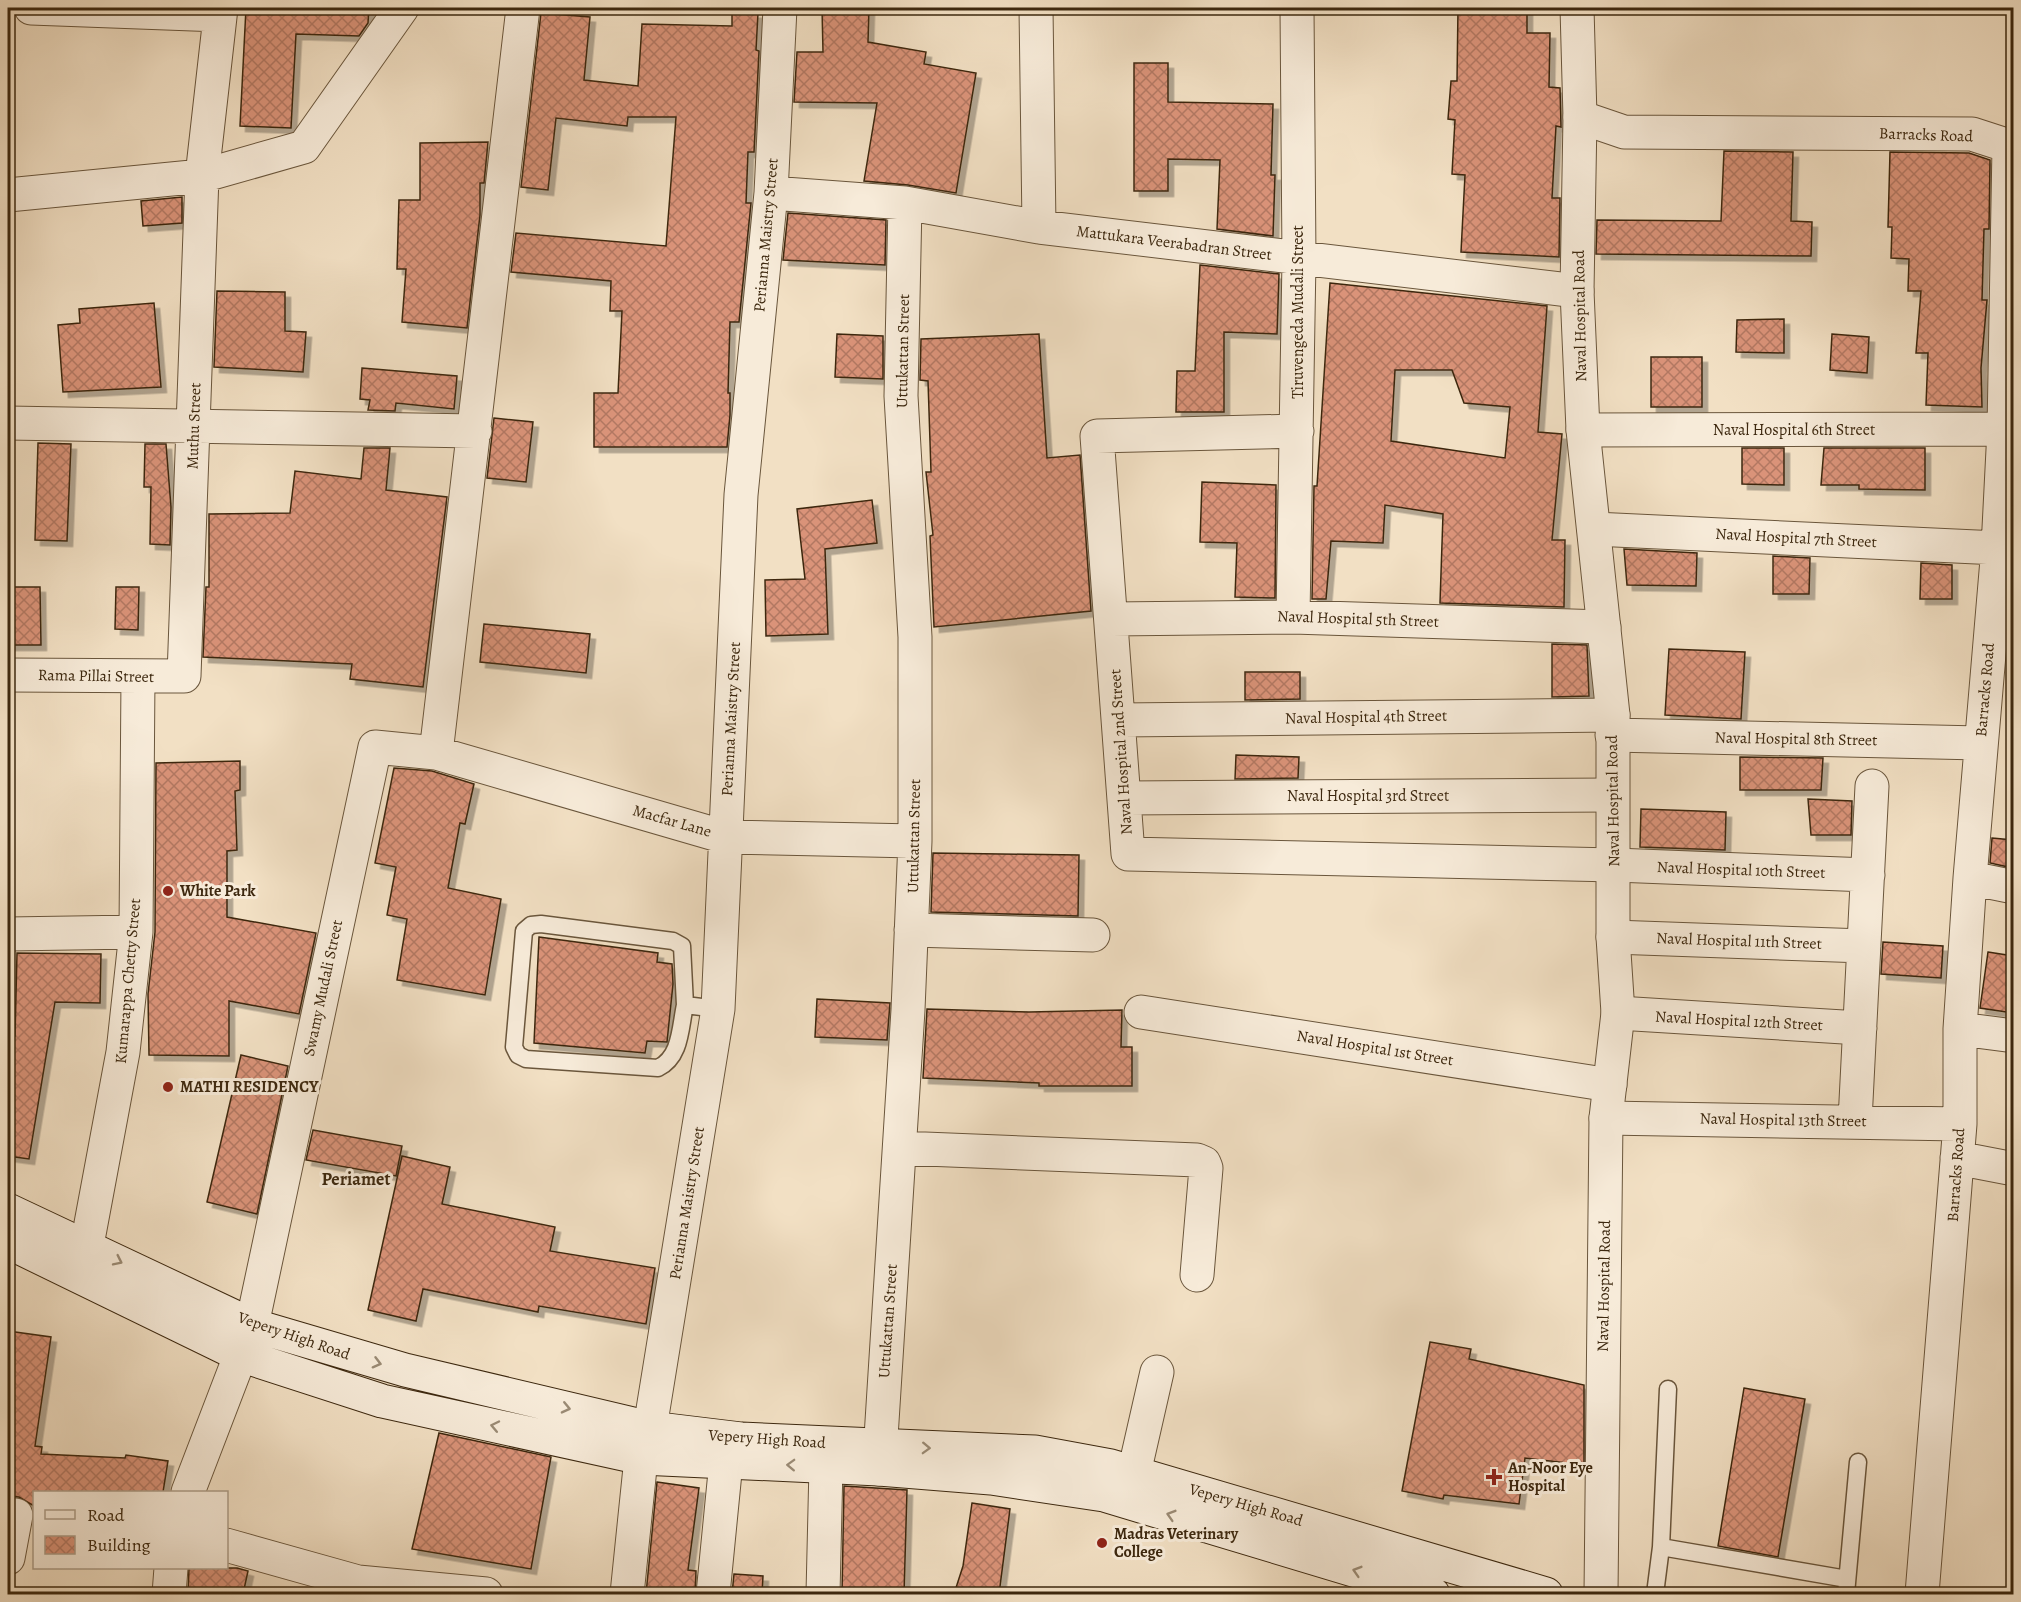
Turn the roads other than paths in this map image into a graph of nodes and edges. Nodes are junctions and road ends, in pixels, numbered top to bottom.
1 (31, 8) edge
2 (402, 8) edge
3 (523, 8) edge
4 (780, 8) edge
5 (1036, 8) edge
6 (1297, 8) edge
7 (1577, 8) edge
8 (221, 11) edge
9 (1580, 117) junction
10 (202, 176) junction
11 (771, 193) junction
12 (8, 195) edge
13 (905, 203) junction
14 (1039, 226) junction
15 (1299, 259) junction
16 (1577, 291) junction
17 (8, 423) edge
18 (194, 428) junction
19 (2009, 429) edge
20 (1583, 430) junction
21 (475, 431) junction
22 (1297, 432) junction
23 (1594, 529) junction
24 (1998, 548) junction
25 (1293, 616) junction
26 (1112, 619) junction
27 (1604, 627) junction
28 (8, 675) edge
29 (184, 676) joint
30 (138, 677) junction
31 (1119, 720) junction
32 (1613, 725) junction
33 (1980, 743) junction
34 (436, 753) junction
35 (1872, 786) dead end
36 (1612, 795) junction
37 (1125, 798) junction
38 (725, 837) junction
39 (915, 841) junction
40 (1615, 865) junction
41 (1868, 875) junction
42 (1970, 878) junction
43 (2013, 887) edge
44 (911, 930) junction
45 (136, 932) junction
46 (8, 934) edge
47 (1093, 935) dead end
48 (1613, 937) junction
49 (1864, 946) junction
50 (685, 1005) junction
51 (718, 1010) junction
52 (1141, 1012) dead end
53 (1618, 1013) junction
54 (1860, 1028) junction
55 (1960, 1029) junction
56 (2013, 1036) edge
57 (1610, 1085) junction
58 (1606, 1118) junction
59 (1855, 1121) junction
60 (1960, 1124) junction
61 (900, 1148) junction
62 (1957, 1158) junction
63 (2013, 1169) edge
64 (8, 1210) edge
65 (8, 1242) edge
66 (87, 1245) junction
67 (1197, 1275) dead end
68 (252, 1325) junction
69 (240, 1355) junction
70 (1157, 1372) dead end
71 (1668, 1389) dead end
72 (646, 1443) junction
73 (879, 1457) junction
74 (726, 1462) junction
75 (1858, 1462) dead end
76 (826, 1466) junction
77 (1134, 1473) junction
78 (188, 1491) edge
79 (8, 1514) edge
80 (228, 1546) edge
81 (1661, 1547) junction
82 (8, 1558) edge
83 (171, 1569) edge
84 (1847, 1587) edge
85 (169, 1594) edge
86 (486, 1594) edge
87 (627, 1594) edge
88 (713, 1594) edge
89 (823, 1594) edge
90 (1433, 1594) edge
91 (1546, 1594) edge
92 (1601, 1594) edge
93 (1655, 1594) edge
94 (1922, 1594) edge

1 - 8 street
2 - 10 street
3 - 21 street
4 - 11 street, Perianna Maistry Street
5 - 14 street
6 - 15 street, Tiruvengeda Mudali Street
7 - 9 street, Naval Hospital Road
8 - 10 street, Muthu Street
9 - 16 street, Naval Hospital Road
9 - 19 street, Barracks Road
10 - 12 street
10 - 18 street, Muthu Street
11 - 13 street, Mattukara Veerabadran Street
11 - 38 street, Perianna Maistry Street
13 - 14 street, Mattukara Veerabadran Street
13 - 39 street, Uttukattan Street
14 - 15 street, Mattukara Veerabadran Street
15 - 16 street, Mattukara Veerabadran Street
15 - 22 street, Tiruvengeda Mudali Street
16 - 20 street, Naval Hospital Road
17 - 18 street
18 - 21 street
18 - 29 street, Muthu Street
19 - 20 street, Naval Hospital 6th Street
19 - 24 street, Barracks Road
20 - 23 street, Naval Hospital Road
21 - 34 street
22 - 25 street, Tiruvengeda Mudali Street
22 - 26 street, Naval Hospital 2nd Street
23 - 24 street, Naval Hospital 7th Street
23 - 27 street, Naval Hospital Road
24 - 33 street, Barracks Road
25 - 26 street, Naval Hospital 5th Street
25 - 27 street, Naval Hospital 5th Street
26 - 31 street, Naval Hospital 2nd Street
27 - 32 street, Naval Hospital Road
28 - 30 street, Rama Pillai Street
29 - 30 street, Rama Pillai Street
30 - 45 street, Kumarappa Chetty Street
31 - 32 street, Naval Hospital 4th Street
31 - 37 street, Naval Hospital 2nd Street
32 - 33 street, Naval Hospital 8th Street
32 - 36 street, Naval Hospital Road
33 - 42 street, Barracks Road
34 - 38 street, Macfar Lane
34 - 68 street, Swamy Mudali Street
35 - 41 street
36 - 37 street, Naval Hospital 3rd Street
36 - 40 street, Naval Hospital Road
37 - 40 street, Naval Hospital 2nd Street
38 - 39 street, Macfar Lane
38 - 51 street, Perianna Maistry Street
39 - 44 street, Uttukattan Street
40 - 41 street, Naval Hospital 10th Street
40 - 48 street, Naval Hospital Road
41 - 49 street
42 - 43 street
42 - 55 street, Barracks Road
44 - 47 street
44 - 61 street, Uttukattan Street
45 - 46 street
45 - 66 street, Kumarappa Chetty Street
48 - 49 street, Naval Hospital 11th Street
48 - 53 street, Naval Hospital Road
49 - 54 street
50 - 50 lane
50 - 51 lane
51 - 72 street, Perianna Maistry Street
52 - 57 street, Naval Hospital 1st Street
53 - 54 street, Naval Hospital 12th Street
53 - 57 street, Naval Hospital Road
54 - 59 street
55 - 56 street
55 - 60 street, Barracks Road
57 - 58 street, Naval Hospital Road
58 - 59 street, Naval Hospital 13th Street
58 - 92 street, Naval Hospital Road
59 - 60 street, Naval Hospital 13th Street
60 - 62 street, Barracks Road
61 - 67 street
61 - 73 street, Uttukattan Street
62 - 63 street
62 - 94 street, Barracks Road
64 - 66 street, Vepery High Road
65 - 69 street, Vepery High Road
66 -> 68 street, Vepery High Road
68 - 69 street
68 -> 72 street, Vepery High Road
72 -> 69 street, Vepery High Road
69 - 78 street
70 - 77 street
71 - 81 lane
72 - 73 street, Vepery High Road
72 - 74 street, Vepery High Road
72 - 87 street, Perianna Maistry Street
73 - 76 street, Vepery High Road
73 -> 77 street, Vepery High Road
90 -> 73 street, Vepery High Road
76 -> 74 street, Vepery High Road
74 - 88 street
75 - 84 lane
76 - 89 street
77 - 91 street, Vepery High Road
79 - 82 street
80 - 86 street
81 - 84 lane
81 - 93 lane
83 - 85 street

